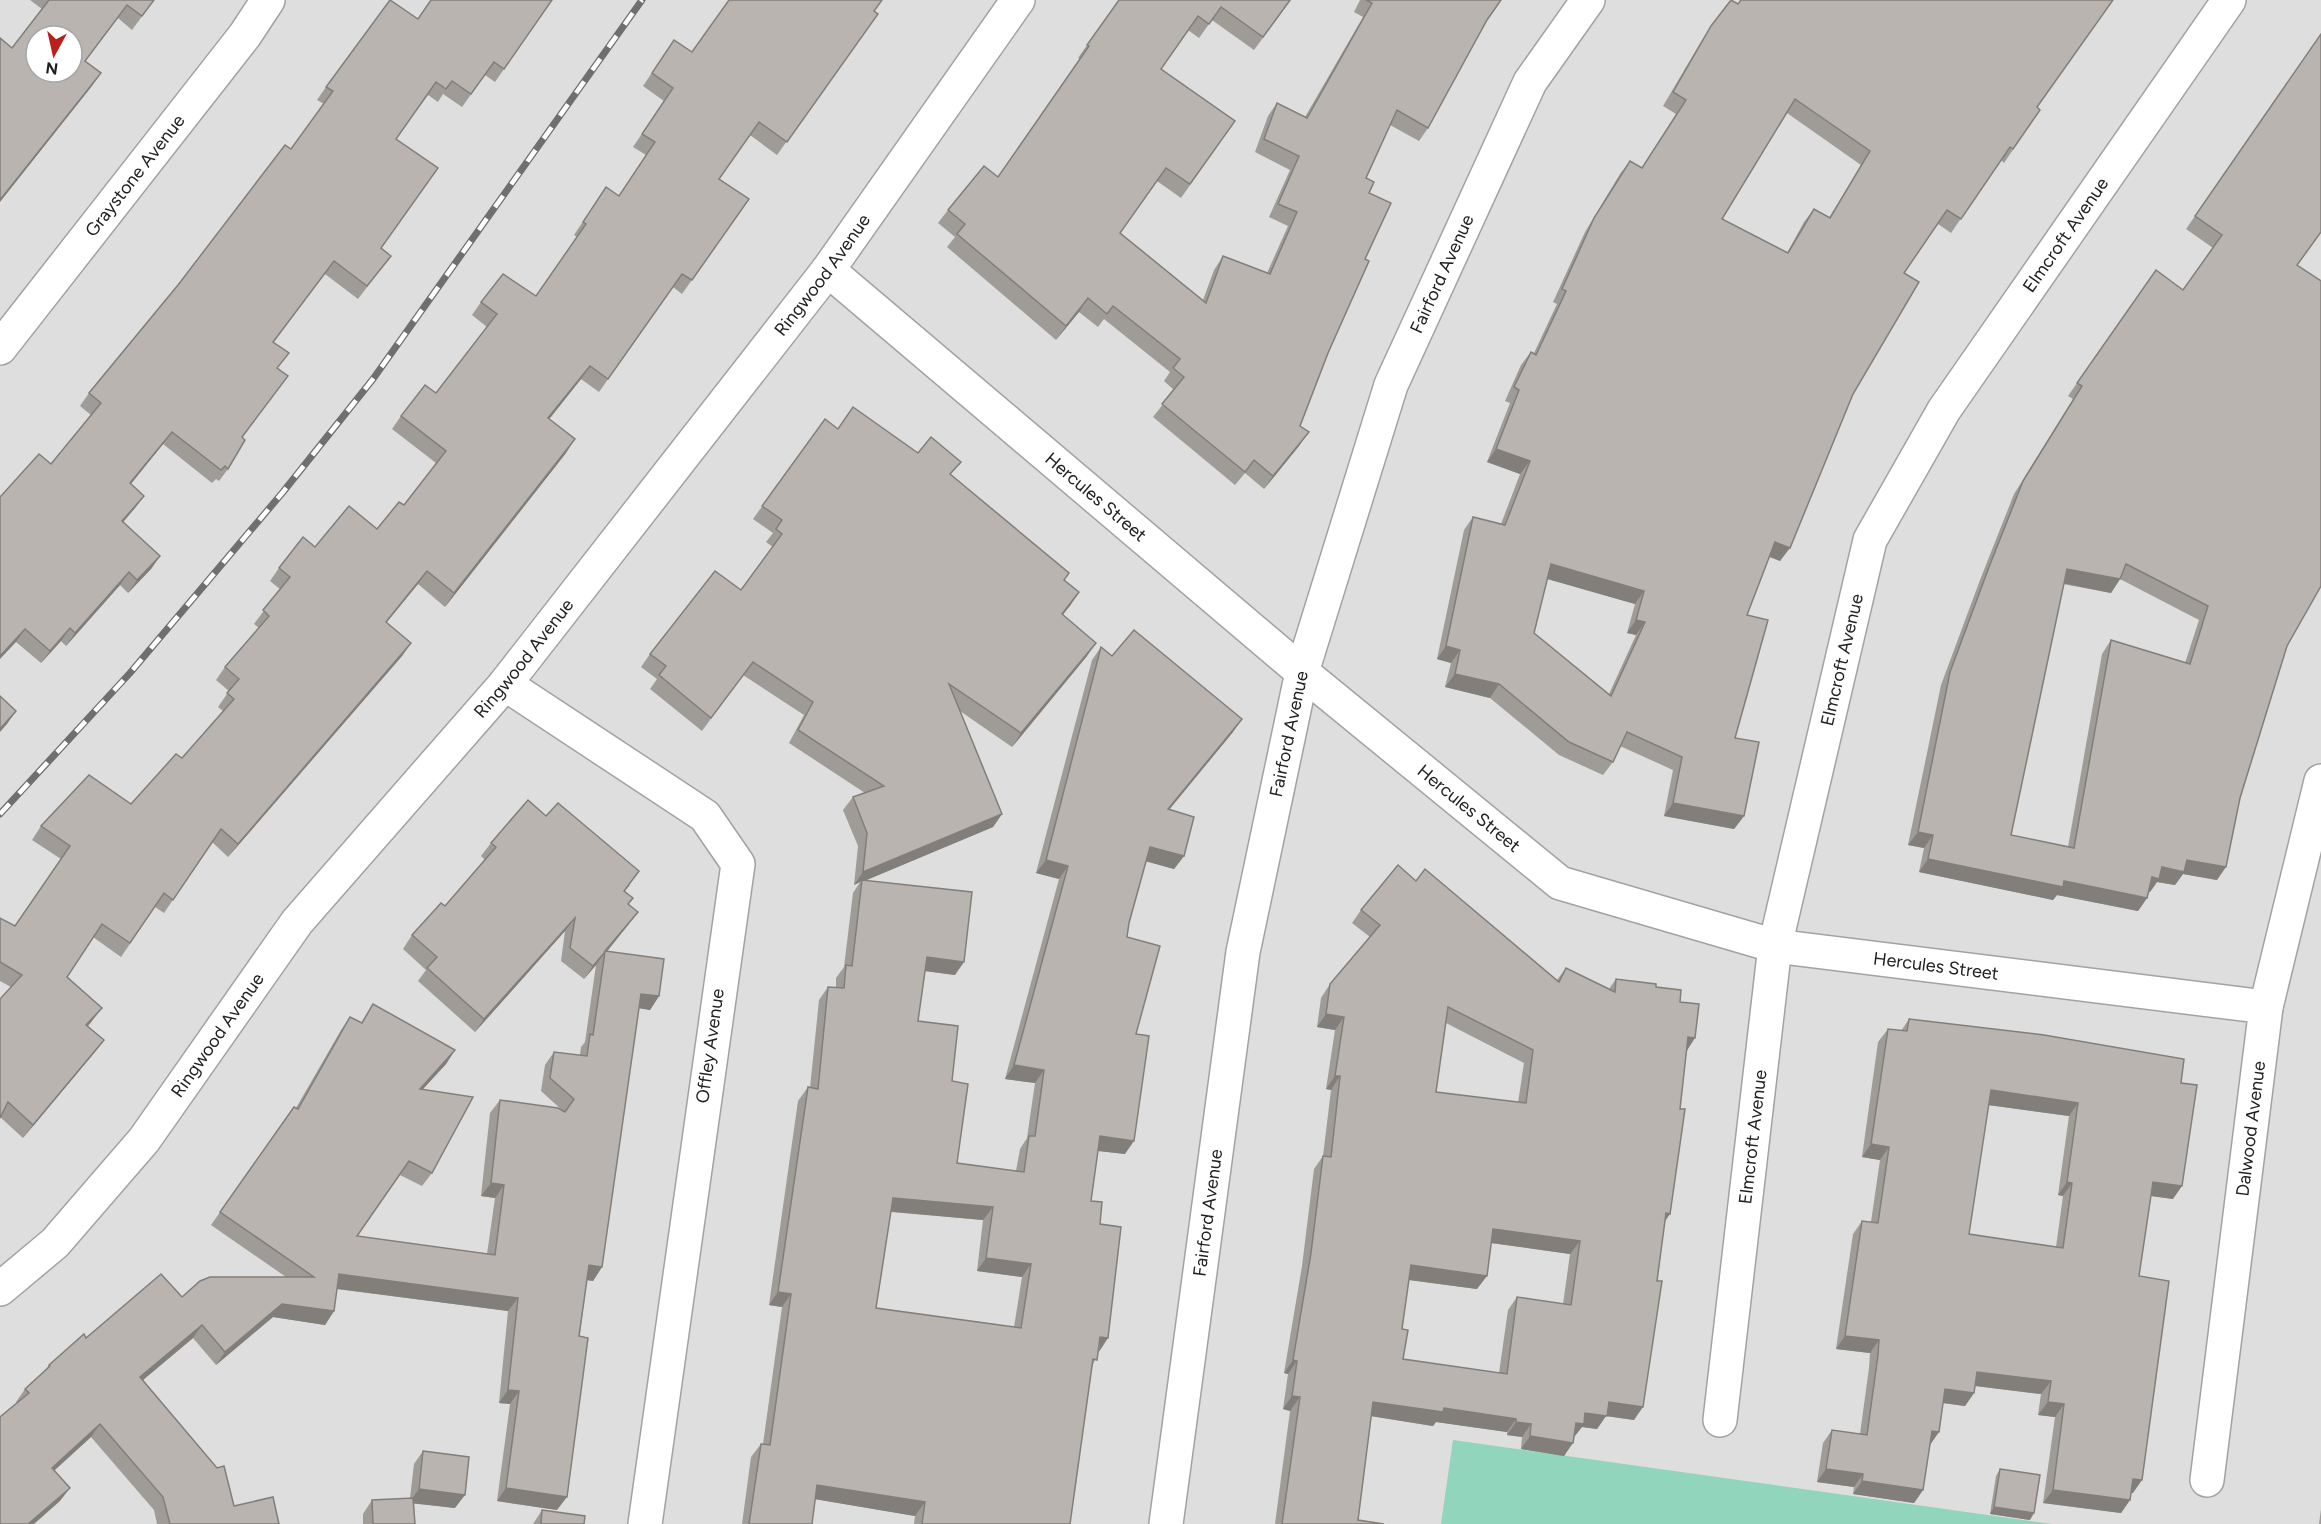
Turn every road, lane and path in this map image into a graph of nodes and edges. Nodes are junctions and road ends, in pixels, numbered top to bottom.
1 (268, 0) edge
2 (1018, 0) edge
3 (1588, 0) edge
4 (2229, 0) edge
5 (828, 270) junction
6 (0, 348) edge
7 (1302, 672) junction
8 (505, 684) junction
9 (2321, 781) edge
10 (1775, 946) junction
11 (2266, 1007) junction
12 (0, 1289) edge
13 (1720, 1420) dead end
14 (2207, 1480) dead end
15 (645, 1524) edge
16 (1166, 1524) edge

1 - 6 street, Graystone Avenue
2 - 5 street, Ringwood Avenue
3 - 7 street, Fairford Avenue
4 - 10 street, Elmcroft Avenue
5 - 7 street, Hercules Street
5 - 8 street, Ringwood Avenue
7 - 10 street, Hercules Street
7 - 16 street, Fairford Avenue
8 - 12 street, Ringwood Avenue
8 - 15 street, Offley Avenue
9 - 11 street, Dalwood Avenue
10 - 11 street, Hercules Street
10 - 13 street, Elmcroft Avenue
11 - 14 street, Dalwood Avenue

